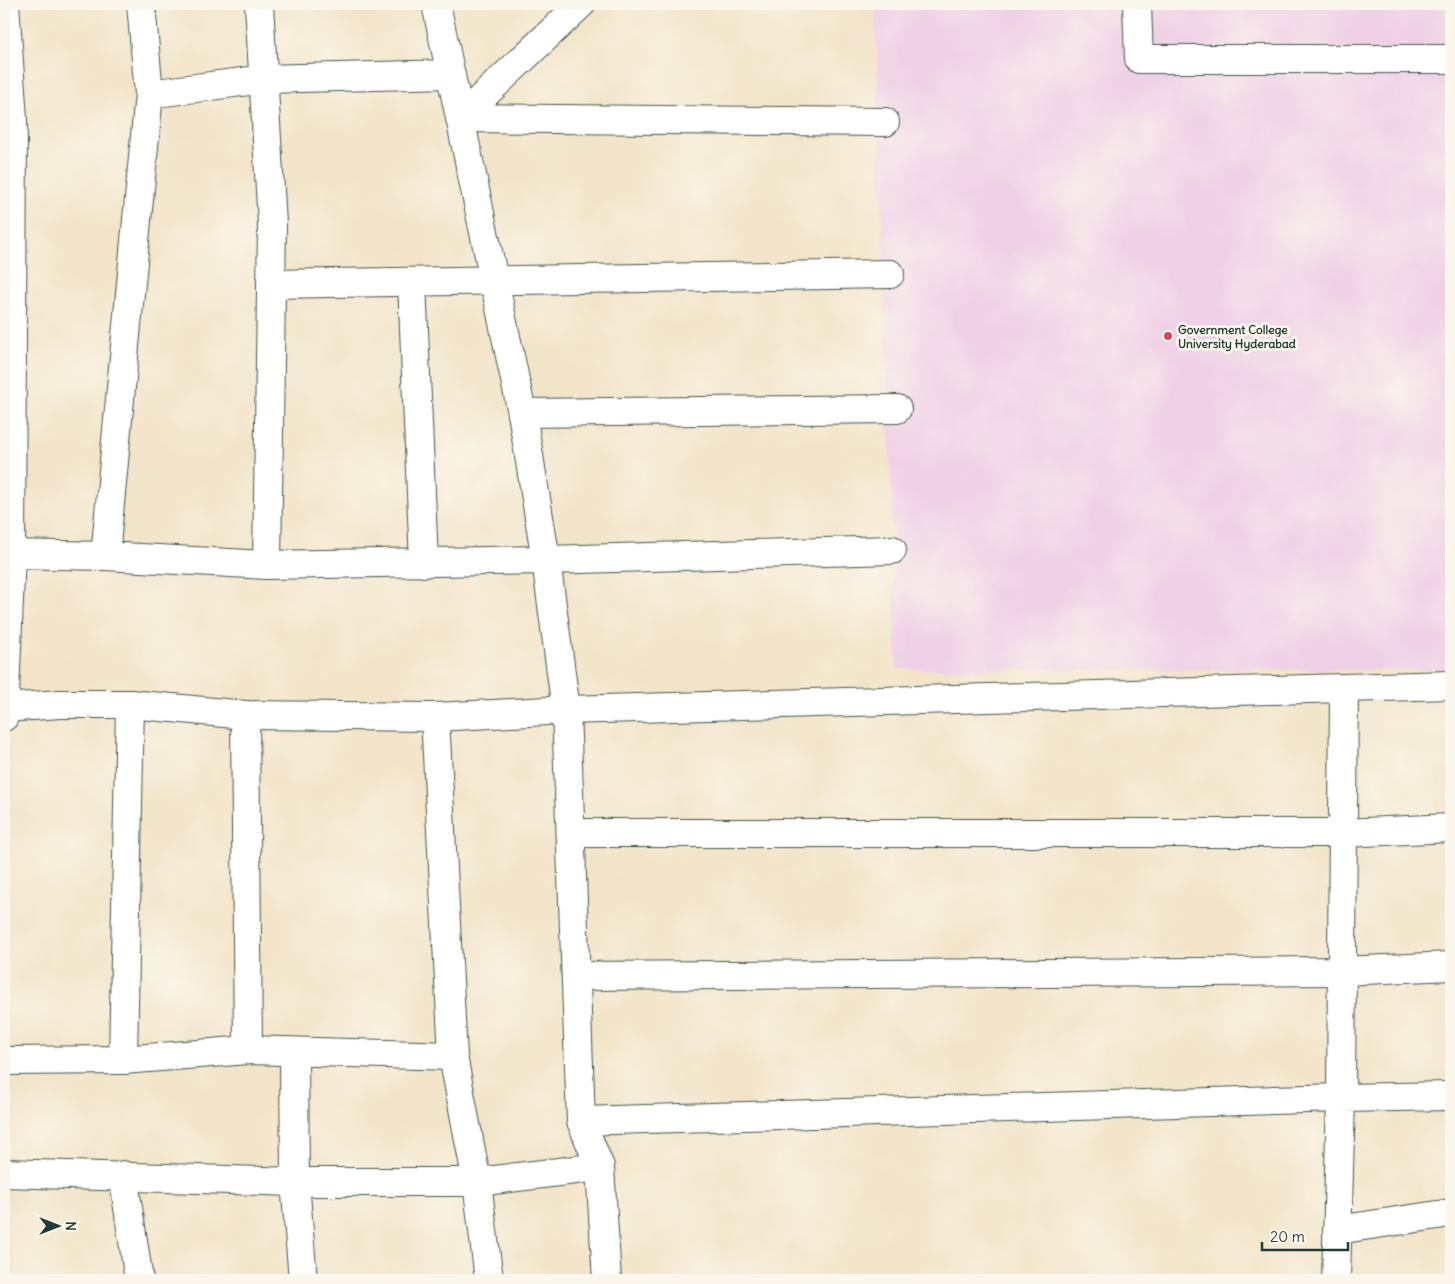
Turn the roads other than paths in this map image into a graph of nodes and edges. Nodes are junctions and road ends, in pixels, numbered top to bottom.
1 (5, 4) edge
2 (141, 4) edge
3 (259, 4) edge
4 (436, 4) edge
5 (581, 4) edge
6 (1137, 4) edge
7 (1451, 58) edge
8 (450, 74) junction
9 (264, 79) junction
10 (149, 94) junction
11 (460, 118) junction
12 (885, 122) dead end
13 (890, 274) dead end
14 (494, 281) junction
15 (412, 282) junction
16 (271, 284) junction
17 (897, 409) dead end
18 (522, 413) junction
19 (892, 550) dead end
20 (11, 554) junction
21 (104, 556) junction
22 (546, 560) junction
23 (424, 563) junction
24 (267, 565) junction
25 (1451, 685) edge
26 (1344, 688) junction
27 (130, 704) junction
28 (4, 708) edge
29 (566, 710) junction
30 (245, 715) junction
31 (4, 717) edge
32 (435, 717) junction
33 (1451, 828) edge
34 (571, 833) junction
35 (1343, 833) junction
36 (1451, 966) edge
37 (1342, 972) junction
38 (576, 976) junction
39 (248, 1050) junction
40 (294, 1052) junction
41 (453, 1056) junction
42 (123, 1060) junction
43 (4, 1061) edge
44 (1451, 1096) edge
45 (1341, 1098) junction
46 (582, 1121) junction
47 (600, 1167) junction
48 (4, 1173) edge
49 (123, 1176) junction
50 (295, 1182) junction
51 (477, 1182) junction
52 (1451, 1213) edge
53 (1337, 1230) junction
54 (139, 1280) edge
55 (303, 1280) edge
56 (489, 1280) edge
57 (607, 1280) edge
58 (1336, 1280) edge

1 - 20 street
2 - 10 street
3 - 9 street
4 - 8 street
5 - 11 street
6 - 7 street
8 - 9 street
8 - 11 street
9 - 10 street
9 - 16 street
10 - 21 street
11 - 12 street
11 - 14 street
13 - 14 street
14 - 15 street
14 - 18 street
15 - 16 street
15 - 23 street
16 - 24 street
17 - 18 street
18 - 22 street
19 - 22 street
20 - 21 street
20 - 28 street
21 - 24 street
22 - 23 street
22 - 29 street
23 - 24 street
25 - 26 street
26 - 29 street
26 - 35 street
27 - 28 street
27 - 30 street
27 - 42 street
28 - 31 street
29 - 32 street
29 - 34 street
30 - 32 street
30 - 39 street
32 - 41 street
33 - 35 street
34 - 35 street
34 - 38 street
35 - 37 street
36 - 37 street
37 - 38 street
37 - 45 street
38 - 46 street
39 - 40 street
39 - 42 street
40 - 41 street
40 - 50 street
41 - 51 street
42 - 43 street
44 - 45 street
45 - 46 street
45 - 53 street
46 - 47 street
47 - 51 street
47 - 57 street
48 - 49 street
49 - 50 street
49 - 54 street
50 - 51 street
50 - 55 street
51 - 56 street
52 - 53 street
53 - 58 street

